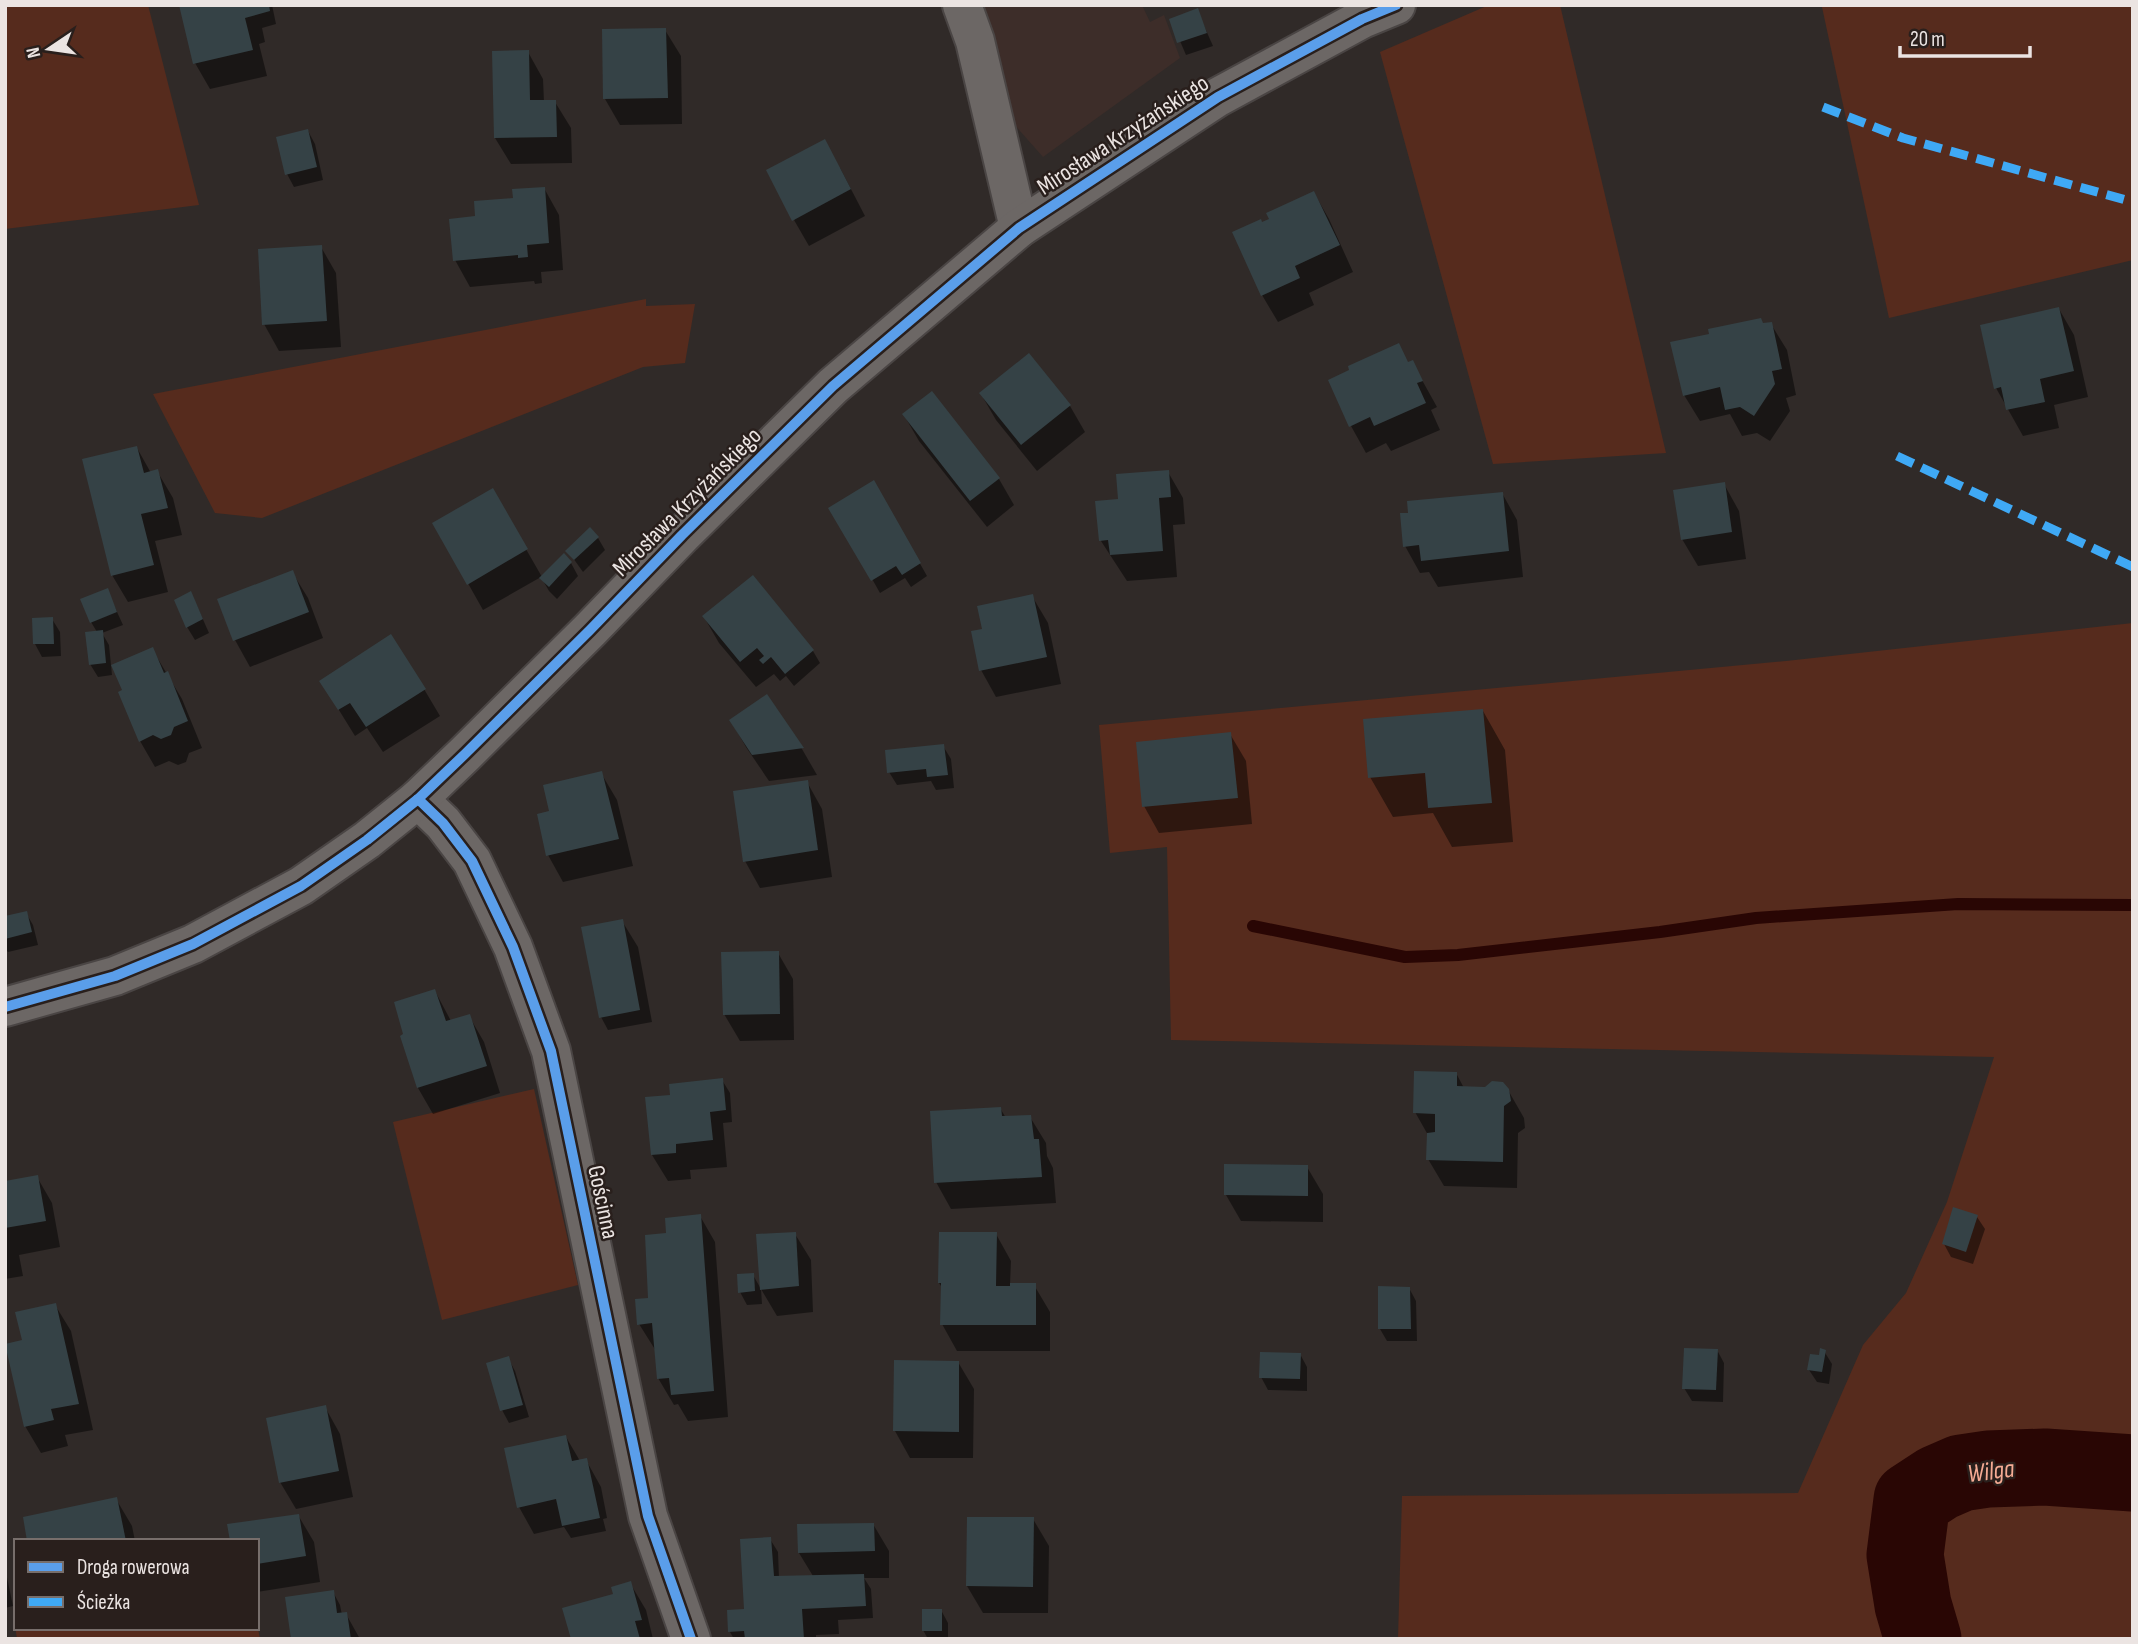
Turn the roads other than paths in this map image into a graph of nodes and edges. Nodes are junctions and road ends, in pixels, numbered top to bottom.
1 (962, 5) edge
2 (1396, 5) edge
3 (1019, 228) junction
4 (418, 799) junction
5 (5, 1007) edge
6 (691, 1639) edge

1 - 3 street
2 - 3 street, Mirosława Krzyżańskiego
3 - 4 street, Mirosława Krzyżańskiego
4 - 5 street, Mirosława Krzyżańskiego
4 - 6 street, Gościnna

